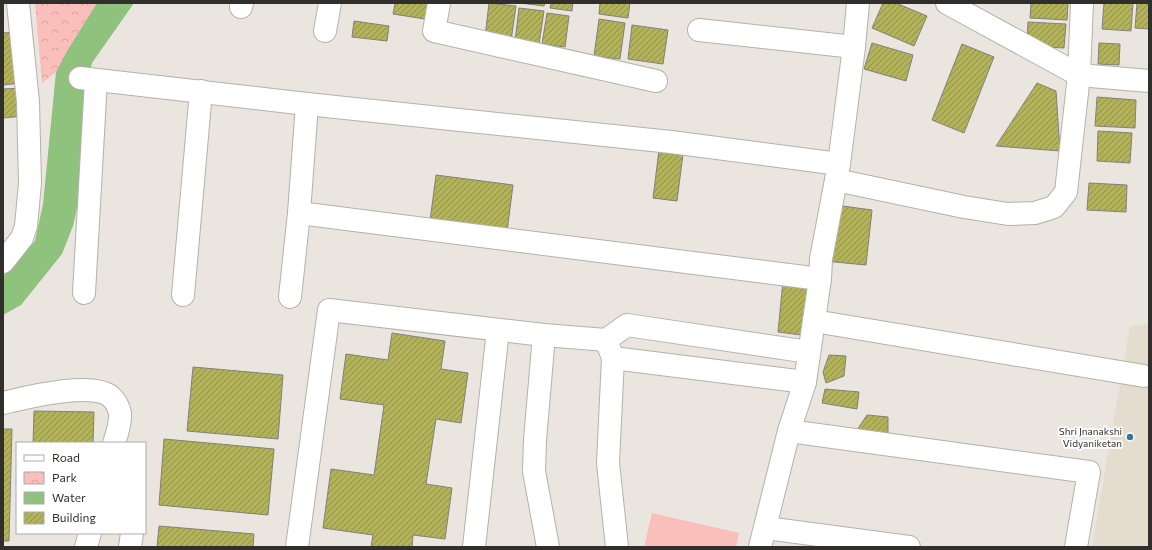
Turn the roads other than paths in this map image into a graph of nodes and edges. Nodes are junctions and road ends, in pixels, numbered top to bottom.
1 (18, 3) edge
2 (330, 3) edge
3 (439, 3) edge
4 (858, 3) edge
5 (1082, 3) edge
6 (957, 6) edge
7 (699, 30) dead end
8 (325, 31) dead end
9 (854, 47) junction
10 (1079, 75) junction
11 (656, 81) dead end
12 (1149, 81) edge
13 (201, 91) junction
14 (308, 104) junction
15 (838, 172) junction
16 (300, 213) junction
17 (3, 262) edge
18 (820, 279) junction
19 (84, 293) dead end
20 (183, 295) dead end
21 (290, 297) dead end
22 (814, 321) junction
23 (498, 330) junction
24 (544, 335) junction
25 (609, 349) junction
26 (809, 352) junction
27 (1144, 376) dead end
28 (805, 382) junction
29 (3, 403) edge
30 (789, 431) junction
31 (114, 442) edge
32 (90, 534) edge
33 (132, 534) edge
34 (763, 537) edge
35 (86, 547) edge
36 (130, 547) edge
37 (297, 547) edge
38 (474, 547) edge
39 (548, 547) edge
40 (616, 547) edge
41 (909, 547) edge
42 (1076, 547) edge

1 - 17 street
2 - 8 street
3 - 11 street
4 - 9 street
5 - 10 street
6 - 10 street
7 - 9 street
9 - 15 street
10 - 12 street
10 - 15 street
13 - 14 street
13 - 19 street
13 - 20 street
14 - 15 street
14 - 16 street
15 - 18 street
16 - 18 street
16 - 21 street
18 - 22 street
22 - 26 street
22 - 27 street
23 - 24 street
23 - 37 street
23 - 38 street
24 - 25 street
24 - 39 street
25 - 26 street
25 - 28 street
25 - 40 street
26 - 28 street
28 - 30 street
29 - 31 street
30 - 34 street
30 - 42 street
32 - 35 street
33 - 36 street
34 - 41 street

